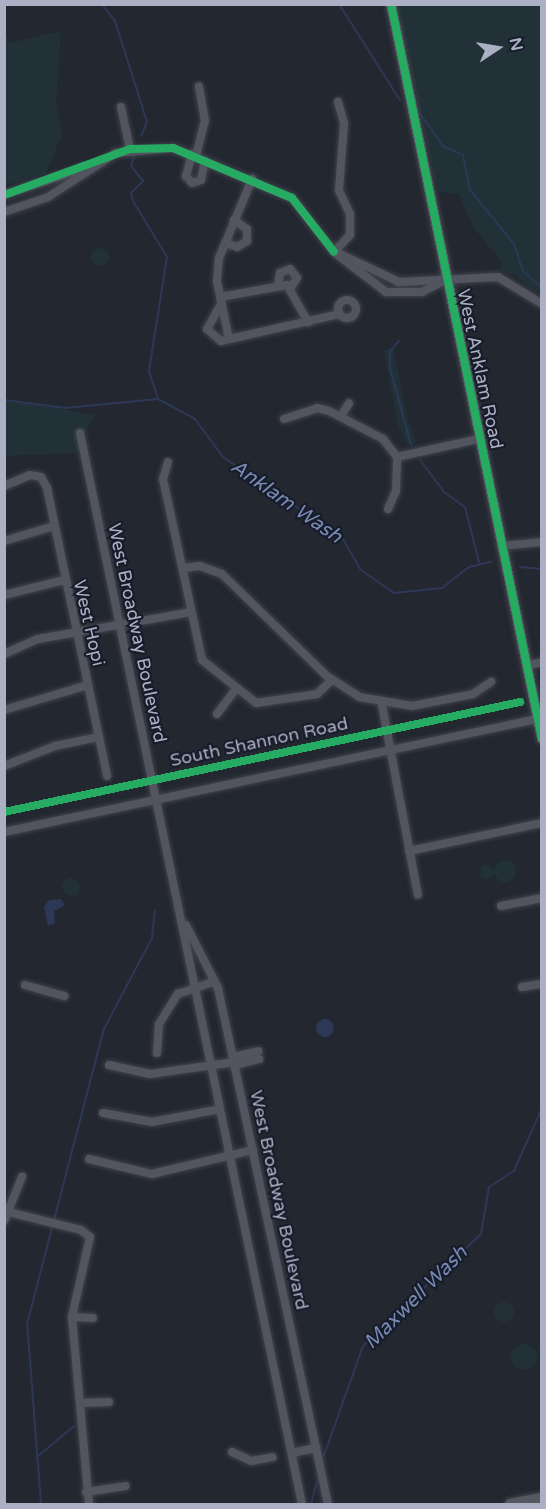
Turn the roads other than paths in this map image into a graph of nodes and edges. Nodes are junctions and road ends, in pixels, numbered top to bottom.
1 (391, 4) edge
2 (199, 87) dead end
3 (338, 102) dead end
4 (121, 107) dead end
5 (130, 149) junction
6 (194, 155) junction
7 (206, 160) junction
8 (92, 166) junction
9 (252, 179) junction
10 (4, 195) edge
11 (4, 212) edge
12 (234, 220) junction
13 (225, 243) junction
14 (334, 252) junction
15 (446, 280) junction
16 (278, 285) junction
17 (291, 288) junction
18 (221, 300) junction
19 (542, 304) edge
20 (340, 315) dead end
21 (308, 322) junction
22 (229, 339) junction
23 (349, 403) dead end
24 (341, 416) junction
25 (284, 418) dead end
26 (80, 433) dead end
27 (479, 439) junction
28 (397, 457) junction
29 (168, 462) dead end
30 (4, 486) edge
31 (388, 509) dead end
32 (54, 526) junction
33 (4, 541) edge
34 (542, 542) edge
35 (501, 546) junction
36 (184, 568) junction
37 (64, 580) junction
38 (4, 595) edge
39 (190, 612) junction
40 (120, 625) junction
41 (76, 633) junction
42 (4, 654) edge
43 (542, 662) edge
44 (526, 666) junction
45 (332, 680) junction
46 (491, 682) dead end
47 (88, 685) junction
48 (235, 690) junction
49 (382, 705) junction
50 (4, 710) edge
51 (217, 714) dead end
52 (537, 719) junction
53 (99, 737) junction
54 (542, 740) edge
55 (389, 750) junction
56 (4, 766) edge
57 (107, 777) dead end
58 (156, 802) junction
59 (542, 823) edge
60 (4, 832) edge
61 (409, 851) junction
62 (418, 895) dead end
63 (542, 898) edge
64 (501, 906) dead end
65 (179, 910) junction
66 (215, 981) junction
67 (542, 984) edge
68 (25, 985) dead end
69 (196, 985) junction
70 (522, 987) dead end
71 (64, 996) dead end
72 (157, 1053) dead end
73 (259, 1055) dead end
74 (234, 1061) junction
75 (211, 1062) junction
76 (109, 1065) dead end
77 (220, 1108) junction
78 (103, 1113) dead end
79 (253, 1150) junction
80 (230, 1156) junction
81 (89, 1159) dead end
82 (22, 1177) dead end
83 (6, 1211) edge
84 (4, 1221) edge
85 (72, 1317) junction
86 (93, 1318) dead end
87 (109, 1402) dead end
88 (82, 1403) junction
89 (316, 1448) junction
90 (232, 1452) dead end
91 (292, 1452) junction
92 (273, 1457) dead end
93 (126, 1486) dead end
94 (86, 1492) junction
95 (542, 1498) edge
96 (89, 1504) edge
97 (303, 1504) edge
98 (328, 1504) edge
99 (510, 1504) edge

1 - 15 main road, West Anklam Road
2 - 6 street
3 - 14 street
4 - 5 street
5 - 6 street
5 - 8 street
6 - 7 street
6 - 7 street
7 - 9 street
8 - 10 street
8 - 11 street
9 - 12 street
9 - 14 street
12 - 13 street
12 - 13 street
13 - 18 street
14 - 15 street
14 - 15 street
15 - 19 street
15 - 27 main road, West Anklam Road
16 - 17 street
16 - 17 street
16 - 18 street
17 - 21 street
18 - 22 street
18 - 22 street
20 - 21 street
21 - 22 street
23 - 24 street
24 - 25 street
24 - 28 street
26 - 40 street, West Broadway Boulevard
27 - 28 street
27 - 35 main road, West Anklam Road
28 - 31 street
29 - 36 street
30 - 32 street, West Hopi
32 - 33 street
32 - 37 street, West Hopi
34 - 35 street
35 - 44 main road, West Anklam Road
36 - 39 street
36 - 45 street
37 - 38 street
37 - 41 street, West Hopi
39 - 40 street
39 - 48 street
40 - 41 street
40 - 58 street, West Broadway Boulevard
41 - 42 street
41 - 47 street, West Hopi
43 - 44 street
44 - 52 main road, West Anklam Road
45 - 48 street
45 - 49 street
46 - 49 street
47 - 50 street
47 - 53 street, West Hopi
48 - 51 street
49 - 55 street
52 - 54 main road, West Anklam Road
52 - 55 street
53 - 56 street
53 - 57 street, West Hopi
55 - 58 street
55 - 61 street
58 - 60 street
58 - 65 street, West Broadway Boulevard
59 - 61 street
61 - 62 street
63 - 64 street
65 - 66 street, West Broadway Boulevard
65 - 69 street, West Broadway Boulevard
66 - 69 street
66 - 74 street, West Broadway Boulevard
67 - 70 street
68 - 71 street
69 - 72 street
69 - 75 street, West Broadway Boulevard
73 - 74 street
74 - 75 street
74 - 79 street, West Broadway Boulevard
75 - 76 street
75 - 77 street, West Broadway Boulevard
77 - 78 street
77 - 80 street, West Broadway Boulevard
79 - 80 street
79 - 89 street, West Broadway Boulevard
80 - 81 street
80 - 91 street, West Broadway Boulevard
82 - 83 street
83 - 84 street
83 - 85 street
85 - 86 street
85 - 88 street
87 - 88 street
88 - 94 street
89 - 91 street
89 - 98 street, West Broadway Boulevard
90 - 92 street
91 - 97 street, West Broadway Boulevard
93 - 94 street
94 - 96 street
95 - 99 main road

